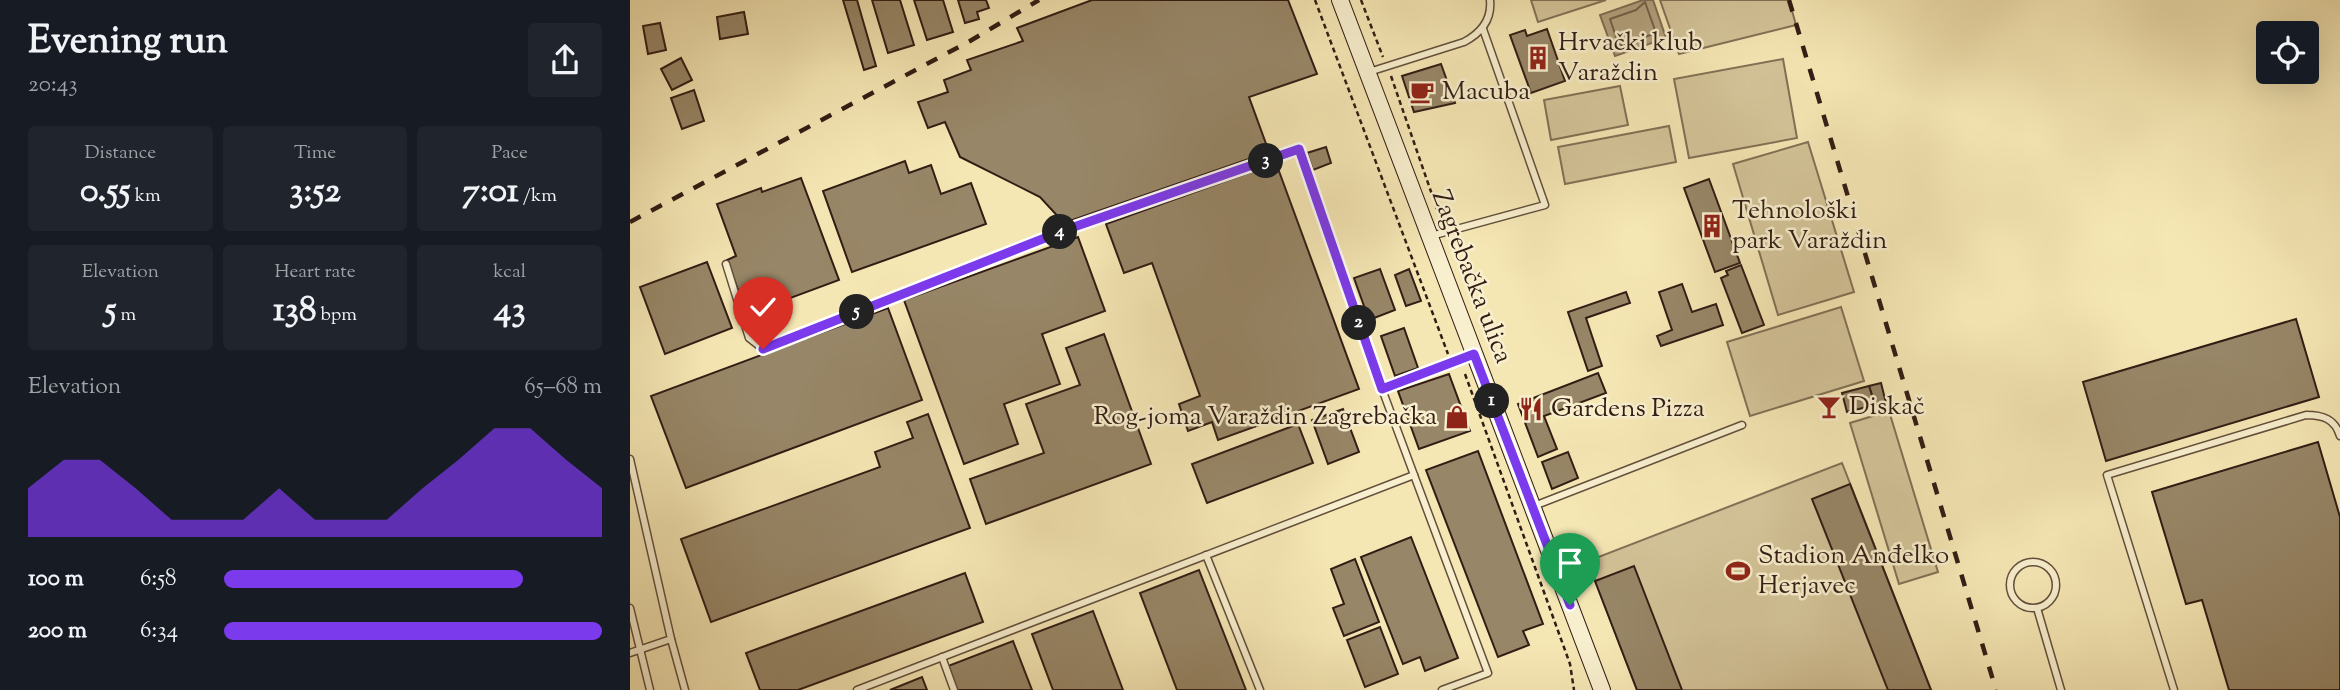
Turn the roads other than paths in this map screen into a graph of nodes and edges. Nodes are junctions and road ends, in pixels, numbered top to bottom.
1 (1340, 0) edge
2 (1490, 0) edge
3 (1483, 29) junction
4 (1367, 73) junction
5 (1429, 236) junction
6 (726, 264) dead end
7 (1467, 357) junction
8 (1382, 389) junction
9 (1742, 425) dead end
10 (2340, 436) edge
11 (630, 459) edge
12 (1413, 475) junction
13 (1532, 507) junction
14 (1206, 555) junction
15 (630, 608) edge
16 (2037, 608) junction
17 (671, 639) junction
18 (639, 651) junction
19 (630, 653) edge
20 (942, 657) junction
21 (650, 690) edge
22 (685, 690) edge
23 (857, 690) edge
24 (954, 690) edge
25 (1260, 690) edge
26 (1442, 690) edge
27 (1602, 690) edge
28 (2062, 690) edge
29 (2174, 690) edge

1 - 4 main road, Zagrebačka ulica
2 - 3 lane
3 - 4 lane
3 - 5 lane
4 - 5 main road, Zagrebačka ulica
5 - 7 main road, Zagrebačka ulica
6 - 8 lane
7 - 8 lane
7 - 13 main road, Zagrebačka ulica
8 - 12 lane
9 - 13 lane
10 - 29 lane
11 - 17 lane
12 - 14 lane
12 - 26 lane
13 - 27 main road, Zagrebačka ulica
14 - 20 lane
14 - 25 lane
15 - 18 lane
16 - 16 lane
16 - 28 lane
17 - 18 lane
17 - 22 lane
18 - 19 lane
18 - 21 lane
20 - 23 lane
20 - 24 lane

